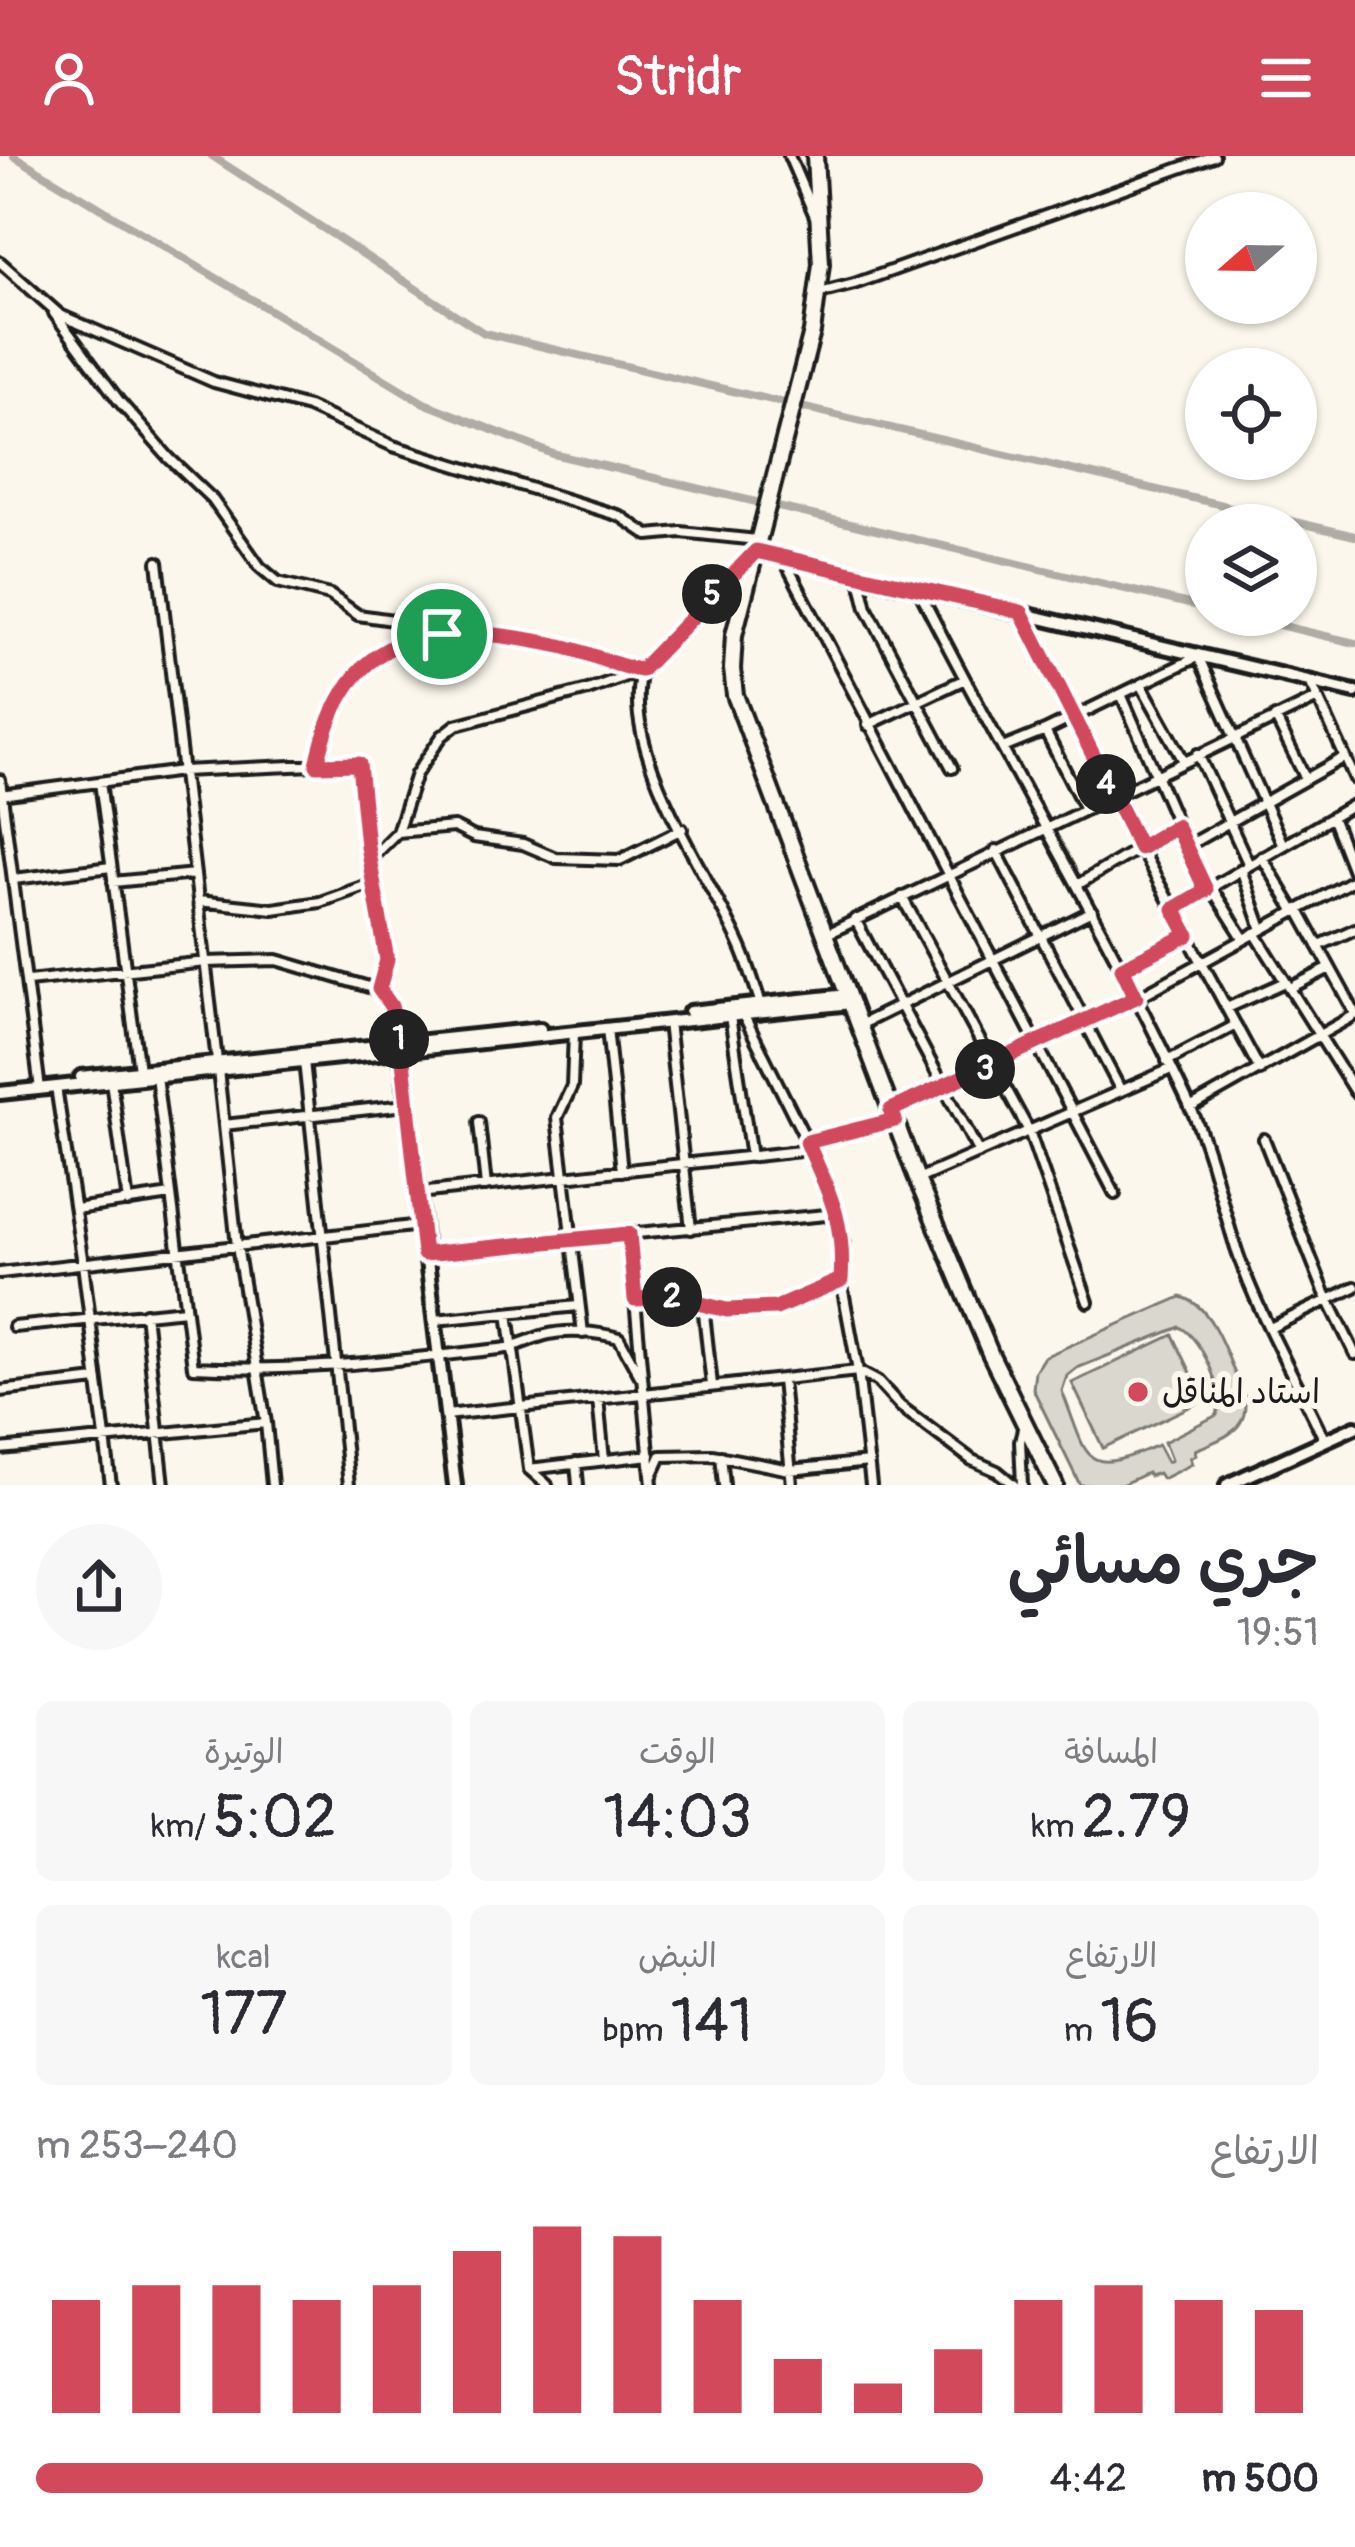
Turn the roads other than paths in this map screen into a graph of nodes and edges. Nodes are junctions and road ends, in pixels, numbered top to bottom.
1 (789, 156) edge
2 (815, 156) edge
3 (1214, 156) edge
4 (821, 227) junction
5 (0, 262) edge
6 (818, 293) junction
7 (51, 308) junction
8 (758, 546) junction
9 (792, 558) junction
10 (158, 562) dead end
11 (859, 574) junction
12 (918, 588) junction
13 (1021, 612) junction
14 (442, 634) junction
15 (1199, 656) junction
16 (641, 670) junction
17 (963, 680) junction
18 (1310, 680) junction
19 (1141, 684) junction
20 (1355, 692) edge
21 (1121, 694) junction
22 (1318, 698) junction
23 (916, 703) junction
24 (1073, 717) junction
25 (1275, 717) junction
26 (868, 724) junction
27 (1045, 731) junction
28 (1234, 736) junction
29 (1003, 748) junction
30 (1198, 754) junction
31 (1345, 757) junction
32 (1184, 761) junction
33 (317, 765) junction
34 (952, 768) dead end
35 (182, 771) junction
36 (1156, 774) junction
37 (1306, 779) junction
38 (1355, 779) edge
39 (0, 780) edge
40 (100, 782) junction
41 (1, 795) edge
42 (1112, 796) junction
43 (1264, 804) junction
44 (1355, 804) edge
45 (1085, 808) junction
46 (1332, 817) junction
47 (1230, 824) junction
48 (1045, 826) junction
49 (1176, 826) junction
50 (682, 829) junction
51 (398, 832) junction
52 (1283, 845) junction
53 (1185, 847) junction
54 (1140, 848) junction
55 (996, 850) junction
56 (1262, 857) junction
57 (370, 860) junction
58 (12, 864) junction
59 (0, 865) edge
60 (111, 867) junction
61 (1245, 867) junction
62 (195, 874) junction
63 (949, 874) junction
64 (1355, 877) edge
65 (14, 879) junction
66 (113, 882) junction
67 (376, 882) junction
68 (1077, 885) junction
69 (1209, 889) junction
70 (902, 897) junction
71 (198, 901) junction
72 (1174, 909) junction
73 (1296, 910) junction
74 (1092, 911) junction
75 (856, 919) junction
76 (1355, 929) edge
77 (1259, 931) junction
78 (825, 934) junction
79 (1188, 935) junction
80 (1040, 937) junction
81 (1244, 939) junction
82 (1318, 946) junction
83 (206, 962) junction
84 (993, 962) junction
85 (1203, 962) junction
86 (1122, 968) junction
87 (1330, 968) junction
88 (125, 971) junction
89 (28, 981) junction
90 (949, 983) junction
91 (1288, 985) junction
92 (379, 989) junction
93 (1136, 997) junction
94 (849, 999) junction
95 (761, 1004) junction
96 (899, 1006) junction
97 (1227, 1008) junction
98 (1355, 1014) edge
99 (736, 1015) junction
100 (668, 1022) junction
101 (1083, 1022) junction
102 (1236, 1025) junction
103 (859, 1026) junction
104 (607, 1028) junction
105 (574, 1032) junction
106 (1320, 1036) junction
107 (1036, 1045) junction
108 (400, 1046) junction
109 (304, 1060) junction
110 (217, 1065) junction
111 (993, 1065) junction
112 (1169, 1065) junction
113 (140, 1070) junction
114 (1260, 1070) junction
115 (156, 1076) junction
116 (111, 1081) junction
117 (40, 1085) junction
118 (56, 1087) junction
119 (943, 1088) junction
120 (0, 1089) edge
121 (1121, 1091) junction
122 (1355, 1092) edge
123 (406, 1105) junction
124 (1190, 1108) junction
125 (1072, 1112) junction
126 (311, 1115) junction
127 (893, 1115) junction
128 (479, 1122) dead end
129 (224, 1125) junction
130 (1029, 1131) junction
131 (1264, 1139) dead end
132 (808, 1146) junction
133 (979, 1153) junction
134 (751, 1157) junction
135 (686, 1166) junction
136 (622, 1171) junction
137 (566, 1176) junction
138 (917, 1179) junction
139 (486, 1186) junction
140 (417, 1193) junction
141 (1115, 1194) dead end
142 (171, 1196) junction
143 (128, 1202) junction
144 (75, 1210) junction
145 (837, 1214) junction
146 (422, 1225) junction
147 (691, 1229) junction
148 (629, 1234) junction
149 (323, 1236) junction
150 (573, 1240) junction
151 (237, 1246) junction
152 (178, 1253) junction
153 (424, 1254) junction
154 (83, 1264) junction
155 (0, 1274) edge
156 (841, 1280) junction
157 (1355, 1287) edge
158 (635, 1299) junction
159 (1328, 1300) junction
160 (1088, 1302) dead end
161 (703, 1305) junction
162 (578, 1306) junction
163 (185, 1310) junction
164 (145, 1313) junction
165 (508, 1313) junction
166 (90, 1318) junction
167 (433, 1321) junction
168 (14, 1327) dead end
169 (1272, 1327) junction
170 (583, 1333) junction
171 (512, 1348) junction
172 (1355, 1354) edge
173 (438, 1355) junction
174 (337, 1364) junction
175 (257, 1371) junction
176 (858, 1371) junction
177 (640, 1376) junction
178 (98, 1380) junction
179 (782, 1380) junction
180 (712, 1385) junction
181 (0, 1391) edge
182 (644, 1394) junction
183 (598, 1399) junction
184 (518, 1407) junction
185 (445, 1415) junction
186 (266, 1423) junction
187 (1025, 1424) junction
188 (1355, 1427) edge
189 (158, 1433) junction
190 (105, 1439) junction
191 (1325, 1441) junction
192 (0, 1449) edge
193 (650, 1455) junction
194 (721, 1456) junction
195 (604, 1460) junction
196 (869, 1462) junction
197 (576, 1463) junction
198 (529, 1469) junction
199 (790, 1470) junction
200 (652, 1481) edge
201 (111, 1485) edge
202 (164, 1485) edge
203 (272, 1485) edge
204 (350, 1485) edge
205 (455, 1485) edge
206 (547, 1485) edge
207 (578, 1485) edge
208 (724, 1485) edge
209 (792, 1485) edge
210 (871, 1485) edge
211 (1018, 1485) edge
212 (1055, 1485) edge
213 (1227, 1485) edge

1 - 4 street
2 - 4 main road
3 - 6 street
4 - 6 main road
5 - 7 street
6 - 8 main road
7 - 8 street
7 - 14 street
8 - 9 street
8 - 16 street
8 - 78 main road
9 - 11 street
9 - 26 street
10 - 35 street
11 - 12 street
11 - 23 street
12 - 13 street
12 - 17 street
13 - 15 street
13 - 24 street
14 - 16 street
14 - 33 street
15 - 18 street
15 - 19 street
15 - 28 street
16 - 50 street
16 - 51 street
17 - 23 street
17 - 29 street
18 - 20 street
18 - 22 street
19 - 21 street
19 - 32 street
21 - 24 street
21 - 36 street
22 - 25 street
22 - 31 street
23 - 26 street
23 - 34 street
24 - 27 street
24 - 42 street
25 - 28 street
25 - 37 street
26 - 63 street
27 - 29 street
27 - 45 street
28 - 30 street
28 - 43 street
29 - 48 street
30 - 32 street
30 - 47 street
31 - 37 street
31 - 38 street
32 - 36 street
33 - 35 street
33 - 57 street
35 - 40 street
35 - 62 street
36 - 42 street
36 - 49 street
37 - 43 street
39 - 41 street
40 - 41 street
40 - 60 street
41 - 58 street
42 - 45 street
42 - 54 street
43 - 47 street
43 - 52 street
44 - 46 street
45 - 48 street
46 - 52 street
46 - 64 street
47 - 53 street
47 - 61 street
48 - 55 street
48 - 68 street
49 - 53 street
49 - 54 street
50 - 51 street
50 - 95 street
51 - 57 street
52 - 56 street
53 - 69 street
54 - 68 street
54 - 72 street
55 - 63 street
55 - 80 street
56 - 61 street
56 - 73 street
57 - 67 street
58 - 59 street
58 - 65 street
60 - 65 street
60 - 66 street
61 - 69 street
61 - 77 street
62 - 66 street
62 - 71 street
63 - 70 street
63 - 84 street
64 - 73 street
65 - 89 street
66 - 88 street
67 - 71 street
67 - 92 street
68 - 74 street
69 - 72 street
69 - 81 street
70 - 75 street
70 - 90 street
71 - 83 street
72 - 79 street
73 - 77 street
73 - 82 street
74 - 80 street
74 - 86 street
75 - 78 street
75 - 96 street
76 - 82 street
77 - 81 street
77 - 91 street
78 - 94 main road
79 - 85 street
79 - 86 street
80 - 84 street
80 - 101 street
81 - 85 street
82 - 87 street
83 - 88 street
83 - 92 street
83 - 110 street
84 - 90 street
84 - 107 street
85 - 93 street
85 - 97 street
86 - 93 street
87 - 91 street
87 - 98 street
88 - 89 street
88 - 113 street
89 - 117 street
90 - 96 street
90 - 111 street
91 - 97 street
91 - 106 street
92 - 108 street
93 - 101 street
93 - 112 street
94 - 95 street
94 - 99 street
94 - 103 main road
95 - 108 street
96 - 103 street
96 - 119 street
97 - 102 street
98 - 106 street
99 - 100 street
99 - 132 street
99 - 134 street
100 - 104 street
100 - 135 street
101 - 107 street
101 - 121 street
102 - 112 street
102 - 114 street
103 - 127 main road
104 - 105 street
104 - 136 street
105 - 108 street
105 - 137 street
106 - 114 street
106 - 122 street
107 - 111 street
107 - 125 street
108 - 109 street
108 - 110 street
108 - 123 street
109 - 110 street
109 - 126 street
110 - 113 street
110 - 115 street
110 - 129 street
111 - 119 street
111 - 130 street
112 - 121 street
112 - 124 street
113 - 117 street
114 - 124 street
115 - 116 street
115 - 142 street
116 - 118 street
116 - 143 street
117 - 118 street
117 - 120 street
118 - 144 street
119 - 127 street
119 - 133 street
121 - 125 street
123 - 126 street
123 - 140 street
124 - 169 street
125 - 130 street
125 - 141 street
126 - 129 street
126 - 149 street
127 - 132 street
127 - 138 main road
128 - 139 street
129 - 151 street
130 - 133 street
130 - 160 street
131 - 159 street
132 - 134 street
132 - 145 street
133 - 138 street
134 - 135 street
135 - 136 street
135 - 147 street
136 - 137 street
137 - 139 street
137 - 150 street
138 - 187 main road
139 - 140 street
140 - 146 street
142 - 143 street
142 - 152 street
143 - 144 street
144 - 154 street
145 - 147 street
145 - 156 street
146 - 149 street
146 - 153 street
147 - 148 street
148 - 150 street
148 - 158 street
149 - 151 street
149 - 174 street
150 - 153 street
150 - 162 street
151 - 152 street
151 - 175 street
152 - 154 street
152 - 163 street
153 - 167 street
154 - 155 street
154 - 166 street
156 - 161 street
156 - 176 street
157 - 159 street
158 - 161 street
158 - 177 street
159 - 169 street
159 - 172 street
161 - 180 street
162 - 165 street
162 - 170 street
163 - 164 street
163 - 175 street
164 - 166 street
164 - 189 street
165 - 167 street
165 - 171 street
166 - 168 street
166 - 178 street
167 - 173 street
169 - 191 street
170 - 171 street
170 - 177 street
171 - 173 street
171 - 184 street
173 - 174 street
173 - 185 street
174 - 175 street
174 - 204 street
175 - 186 street
176 - 179 street
176 - 196 street
176 - 211 street
177 - 182 street
178 - 181 street
178 - 190 street
179 - 180 street
179 - 199 street
180 - 182 street
182 - 183 street
182 - 193 street
183 - 184 street
183 - 195 street
184 - 185 street
184 - 198 street
185 - 205 street
186 - 189 street
186 - 203 street
187 - 211 street
187 - 212 main road
188 - 191 street
189 - 190 street
189 - 202 street
190 - 192 street
190 - 201 street
191 - 213 street
193 - 195 street
193 - 200 street
194 - 199 street
194 - 200 street
194 - 208 street
195 - 197 street
196 - 199 street
196 - 210 street
197 - 198 street
197 - 207 street
198 - 206 street
199 - 209 street

